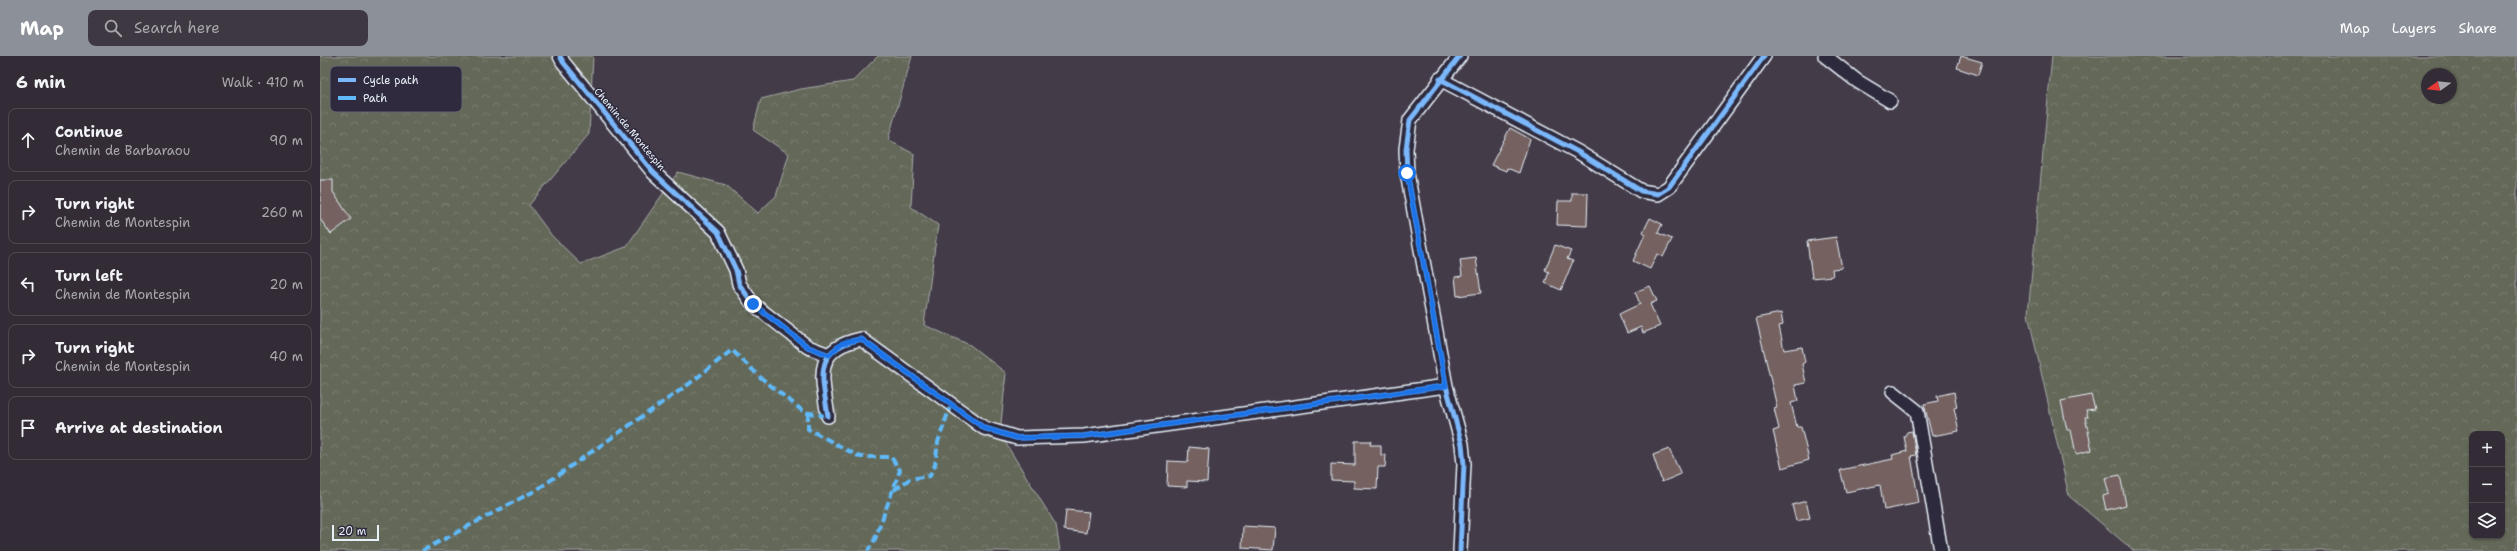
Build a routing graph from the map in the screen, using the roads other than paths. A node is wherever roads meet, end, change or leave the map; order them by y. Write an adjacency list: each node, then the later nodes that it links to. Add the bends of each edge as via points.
1 (560, 56): 7 (street, Chemin de Montespin, via 653,172 718,232 736,270 739,284 753,304 808,347)
2 (1460, 56): 5 (street)
3 (1764, 56): 5 (street, via 1669,187 1658,194 1640,191 1578,152)
4 (1825, 56): 6 (street, via 1857,81)
5 (1440, 79): 8 (street, via 1410,120 1406,149 1407,173)
6 (1890, 101)
7 (829, 355): 8 (street, via 842,343 861,339 984,428 1017,438 1084,436); 10 (street, via 821,371)
8 (1446, 386): 11 (street, via 1462,444 1464,464)
9 (1893, 392): 12 (street, via 1917,411)
10 (828, 416)
11 (1460, 551)
12 (1941, 551)

